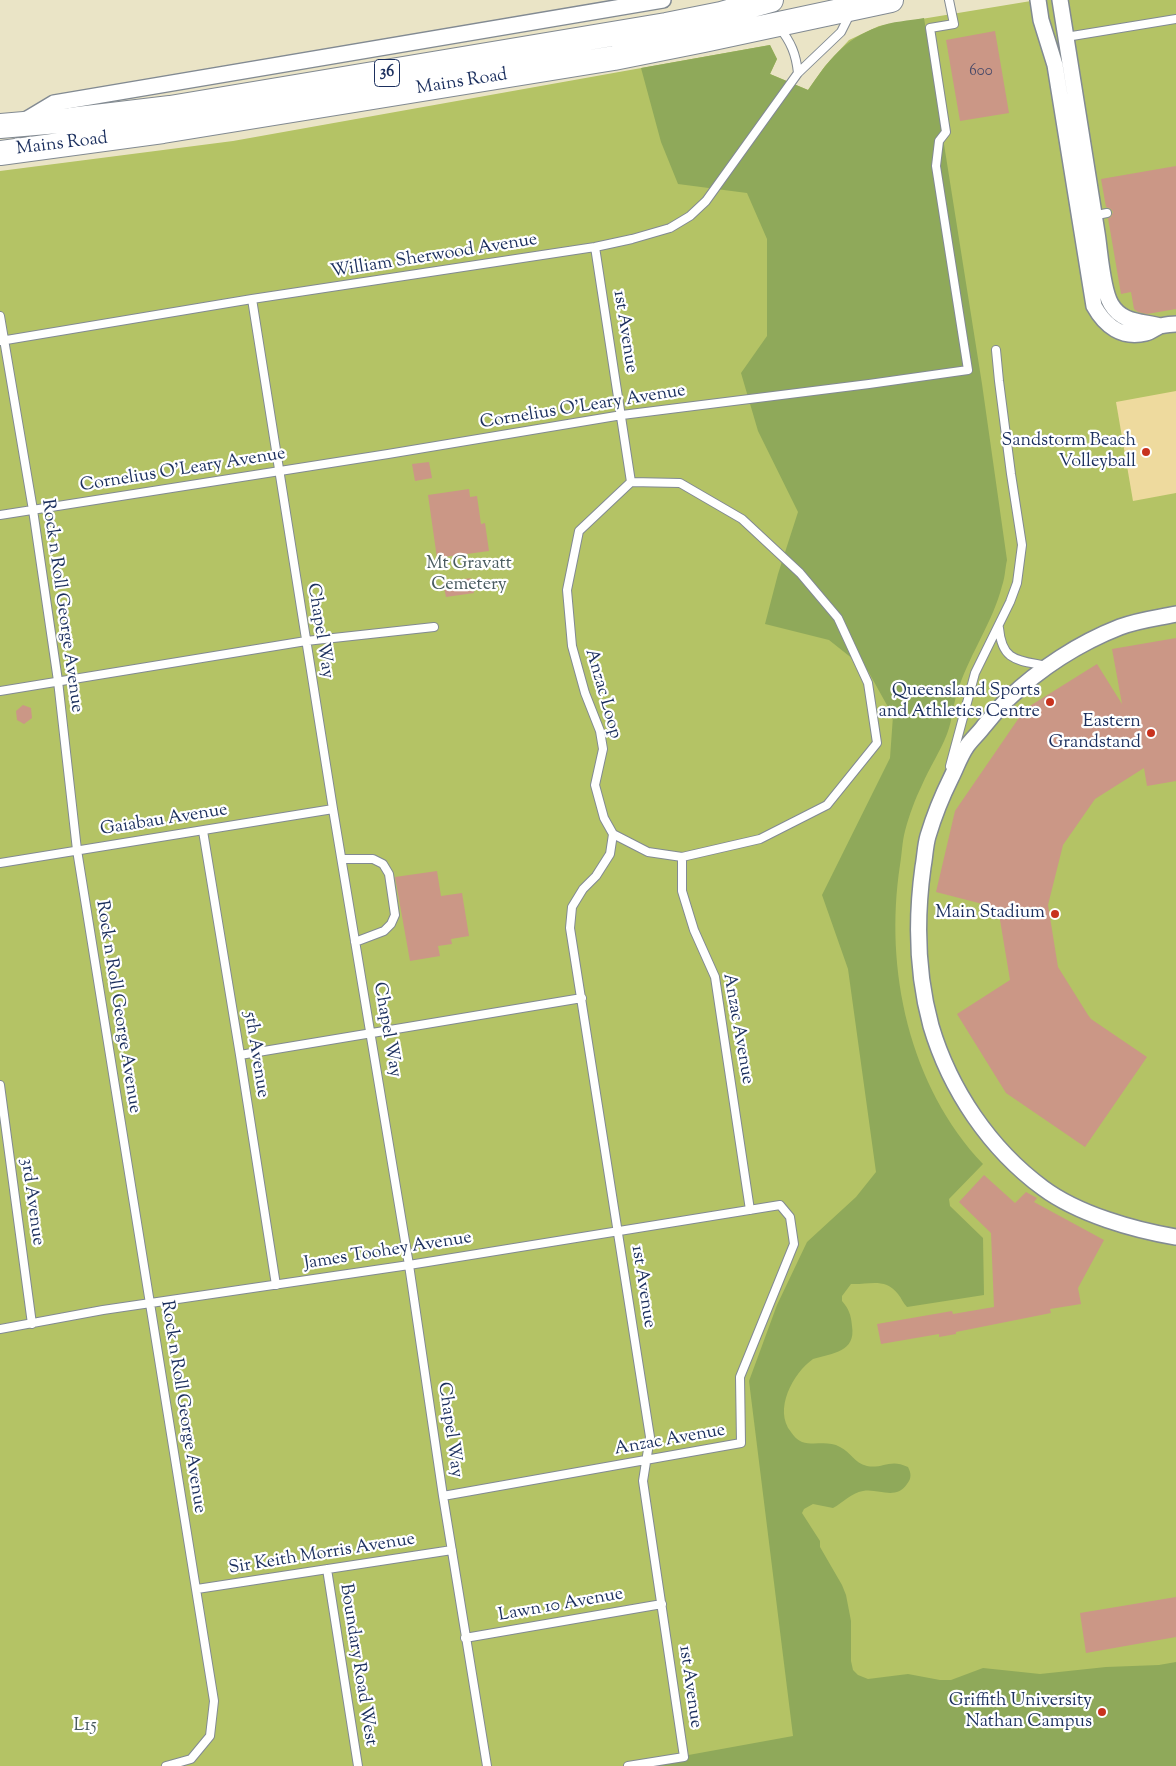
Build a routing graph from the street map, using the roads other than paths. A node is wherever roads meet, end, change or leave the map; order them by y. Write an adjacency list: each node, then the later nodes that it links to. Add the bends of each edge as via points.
1 (663, 0): 12 (street, Mains Road, via 54,103)
2 (771, 0): 12 (main road, Mains Road / 36, via 666,25 392,72 170,108)
3 (892, 0): 7 (main road, Mains Road / 36)
4 (950, 0): 21 (lane, Cornelius O'Leary Avenue, via 954,24 930,28 946,132 940,141 936,166 968,370)
5 (1038, 0): 14 (street)
6 (1060, 0): 10 (street)
7 (853, 7): 9 (main road, Mains Road / 36); 11 (lane, William Sherwood Avenue, via 842,32)
8 (1176, 19): 10 (lane)
9 (777, 24): 11 (lane, via 795,53); 13 (main road, Mains Road / 36, via 667,48 506,76 162,132)
10 (1066, 37): 14 (street)
11 (798, 73): 15 (lane, William Sherwood Avenue, via 706,202 690,216 670,228)
12 (9, 125)
13 (0, 153)
14 (1094, 215): 18 (street, via 1094,306 1100,318 1122,333 1135,335)
15 (595, 247): 16 (lane, William Sherwood Avenue); 21 (lane, 1st Avenue)
16 (252, 299): 19 (lane, William Sherwood Avenue); 22 (lane, Chapel Way)
17 (0, 316): 19 (lane, Rock n Roll George Avenue)
18 (1176, 324)
19 (2, 340): 24 (lane, Rock n Roll George Avenue)
20 (996, 350): 27 (lane, via 1022,546 1017,583)
21 (622, 415): 22 (lane, Cornelius O'Leary Avenue); 23 (lane, 1st Avenue)
22 (279, 471): 24 (lane, Cornelius O'Leary Avenue); 29 (lane, Chapel Way)
23 (632, 482): 36 (lane, Anzac Loop, via 579,531 567,590 572,646 603,749 595,785 604,818); 38 (lane, via 680,483 742,519 800,573 838,618 868,682 878,743 827,806 760,839)
24 (33, 510): 25 (lane, Cornelius O'Leary Avenue); 31 (lane, Rock n Roll George Avenue)
25 (0, 515)
26 (1176, 614): 30 (street, via 1121,627 1094,638)
27 (998, 626): 30 (lane, via 1007,654 1018,661); 33 (lane, via 975,673)
28 (434, 627): 29 (lane)
29 (306, 641): 31 (lane); 34 (lane, Chapel Way)
30 (1047, 666): 33 (street, via 1007,700 967,747)
31 (58, 681): 32 (lane); 37 (lane, Rock n Roll George Avenue)
32 (0, 691)
33 (943, 794): 49 (street, via 927,838 919,892 919,937 931,1025 944,1062 987,1135 1044,1189 1080,1209 1124,1225)
34 (333, 809): 35 (lane, Gaiabau Avenue); 39 (lane, Chapel Way)
35 (203, 831): 37 (lane, Gaiabau Avenue); 44 (lane, 5th Avenue)
36 (613, 834): 38 (lane, via 648,852); 42 (lane, 1st Avenue, via 610,854 572,907 570,928)
37 (77, 850): 40 (lane, Gaiabau Avenue); 52 (lane, Rock n Roll George Avenue)
38 (682, 857): 47 (lane, Anzac Avenue, via 682,891 694,930 715,977)
39 (342, 860): 41 (lane, Chapel Way); 41 (lane, via 373,859 383,864 389,874 395,915 391,924 384,931)
40 (0, 863)
41 (355, 942): 43 (lane, Chapel Way)
42 (582, 998): 43 (lane); 48 (lane, 1st Avenue)
43 (372, 1034): 44 (lane); 50 (lane, Chapel Way)
44 (240, 1055): 51 (lane, 5th Avenue)
45 (0, 1085): 53 (lane, 3rd Avenue)
46 (780, 1205): 47 (lane, James Toohey Avenue); 55 (lane, Anzac Avenue, via 790,1217 794,1244 740,1377 741,1443)
47 (750, 1210): 48 (lane, James Toohey Avenue)
48 (619, 1231): 50 (lane, James Toohey Avenue); 55 (lane, 1st Avenue, via 650,1437)
49 (1176, 1237)
50 (409, 1265): 51 (lane, James Toohey Avenue); 56 (lane, Chapel Way)
51 (276, 1285): 52 (lane, James Toohey Avenue)
52 (150, 1304): 53 (lane, James Toohey Avenue); 59 (lane, Rock n Roll George Avenue)
53 (32, 1324): 54 (lane, James Toohey Avenue)
54 (0, 1329)
55 (645, 1461): 56 (lane, Anzac Avenue); 60 (lane, 1st Avenue, via 643,1482)
56 (443, 1496): 57 (lane, Chapel Way)
57 (452, 1550): 58 (lane, Sir Keith Morris Avenue); 61 (lane, Chapel Way)
58 (327, 1569): 59 (lane, Sir Keith Morris Avenue); 63 (lane, Boundary Road West)
59 (197, 1589): 62 (lane, Rock n Roll George Avenue, via 214,1701 210,1736 191,1759)
60 (662, 1604): 61 (lane, Lawn 10 Avenue); 65 (lane, 1st Avenue, via 684,1758)
61 (465, 1638): 64 (lane, Chapel Way)
62 (166, 1766)
63 (358, 1766)
64 (487, 1766)
65 (628, 1766)

